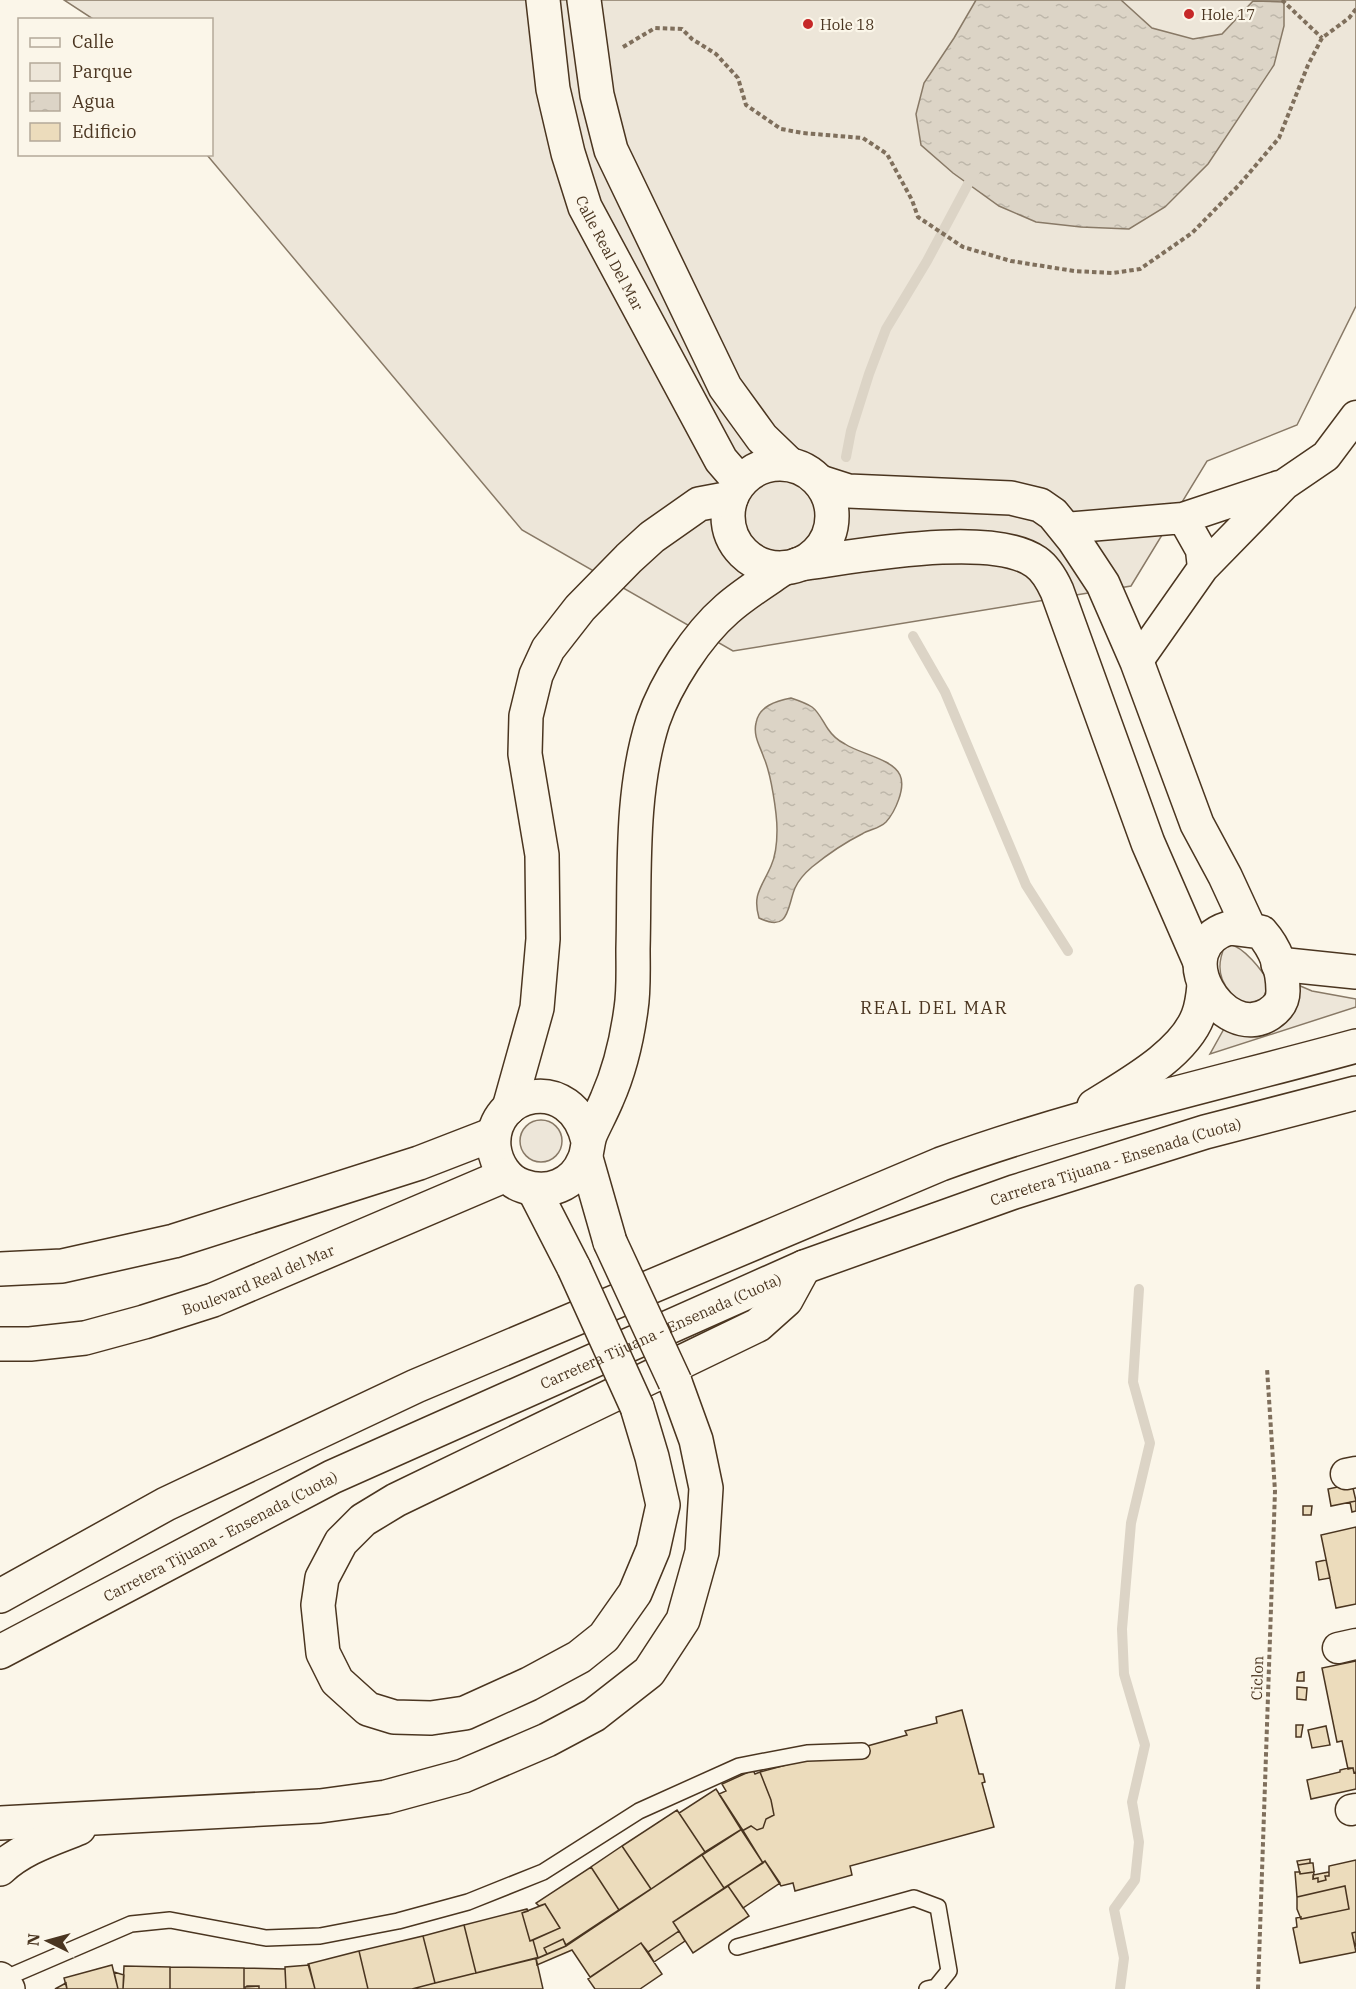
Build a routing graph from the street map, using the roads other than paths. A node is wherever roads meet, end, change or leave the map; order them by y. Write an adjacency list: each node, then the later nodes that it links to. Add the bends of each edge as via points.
1 (543, 0): 4 (main road, Calle Real Del Mar, via 554,89 568,153 585,207)
2 (585, 0): 3 (main road, via 597,95 611,150)
3 (660, 249): 4 (main road); 5 (main road)
4 (620, 271): 6 (main road, Calle Real Del Mar)
5 (706, 347): 6 (main road); 8 (main road, via 725,387 762,438)
6 (670, 366): 11 (main road, Calle Real Del Mar)
7 (1356, 416): 10 (street, via 1326,456)
8 (789, 464): 9 (main road, via 806,470); 11 (main road, via 771,464 754,470)
9 (820, 482): 13 (main road, via 848,491 1011,498 1040,505); 14 (main road, via 832,512 825,543 814,556)
10 (1285, 484): 12 (street); 15 (street)
11 (735, 490): 14 (main road, via 728,516 731,534 740,550 767,567); 23 (main road, via 699,504 629,558 580,608 548,649 536,675 526,716 525,754 542,855 543,939 537,1008)
12 (1183, 518): 13 (street); 15 (street, via 1201,550)
13 (1065, 528): 16 (main road, via 1103,584)
14 (792, 566): 19 (main road, via 903,549 990,546 1036,561 1058,591 1148,843); 25 (main road, via 726,609 674,676 654,720 642,762 636,830 631,1008 617,1072)
15 (1203, 568): 16 (street)
16 (1137, 662): 17 (main road, via 1197,824)
17 (1250, 930): 18 (main road, via 1261,932 1271,943); 19 (main road, via 1229,928 1214,934 1206,942)
18 (1278, 964): 19 (main road, via 1281,1002 1262,1018 1249,1020 1221,1008); 20 (main road)
19 (1202, 972): 24 (main road, via 1198,1019 1182,1041 1130,1083)
20 (1356, 972)
21 (1356, 1046): 24 (main road)
22 (1356, 1093): 27 (main road, Carretera Tijuana - Ensenada (Cuota), via 1183,1139 1014,1192)
23 (502, 1121): 25 (main road, via 522,1100 551,1097 577,1113 585,1126); 26 (main road, via 494,1148 498,1163); 28 (main road, via 419,1163 174,1241 62,1266)
24 (1066, 1123): 30 (main road, via 941,1164 416,1386 166,1504)
25 (587, 1149): 26 (main road, via 578,1172 566,1183 551,1189); 33 (main road, bridge, via 610,1242 675,1382 696,1440 706,1488 702,1552 683,1620 649,1672 594,1715 547,1740 463,1776 386,1797 320,1806)
26 (520, 1183): 27 (main road, bridge, via 574,1268 637,1407 663,1505 653,1550 634,1593 604,1637 569,1662 465,1713 394,1718 368,1709 351,1695 337,1681 323,1653 318,1605 322,1578 341,1542 363,1520 396,1500 758,1325 786,1300); 29 (main road, Boulevard Real del Mar, via 213,1300 144,1322 84,1338)
27 (804, 1267): 31 (main road, Carretera Tijuana - Ensenada (Cuota), via 332,1477)
28 (0, 1269)
29 (0, 1344)
30 (0, 1596)
31 (0, 1652)
32 (862, 1751): 37 (lane, via 807,1753 739,1766 639,1811 543,1872 468,1902 398,1921 320,1936 266,1938 170,1920 131,1924 51,1957)
33 (103, 1818): 34 (main road); 35 (main road, via 40,1843)
34 (0, 1823)
35 (0, 1869)
36 (737, 1947): 38 (lane, via 914,1898 938,1906 949,1971 936,1987)
37 (3, 1983)
38 (927, 1989)

